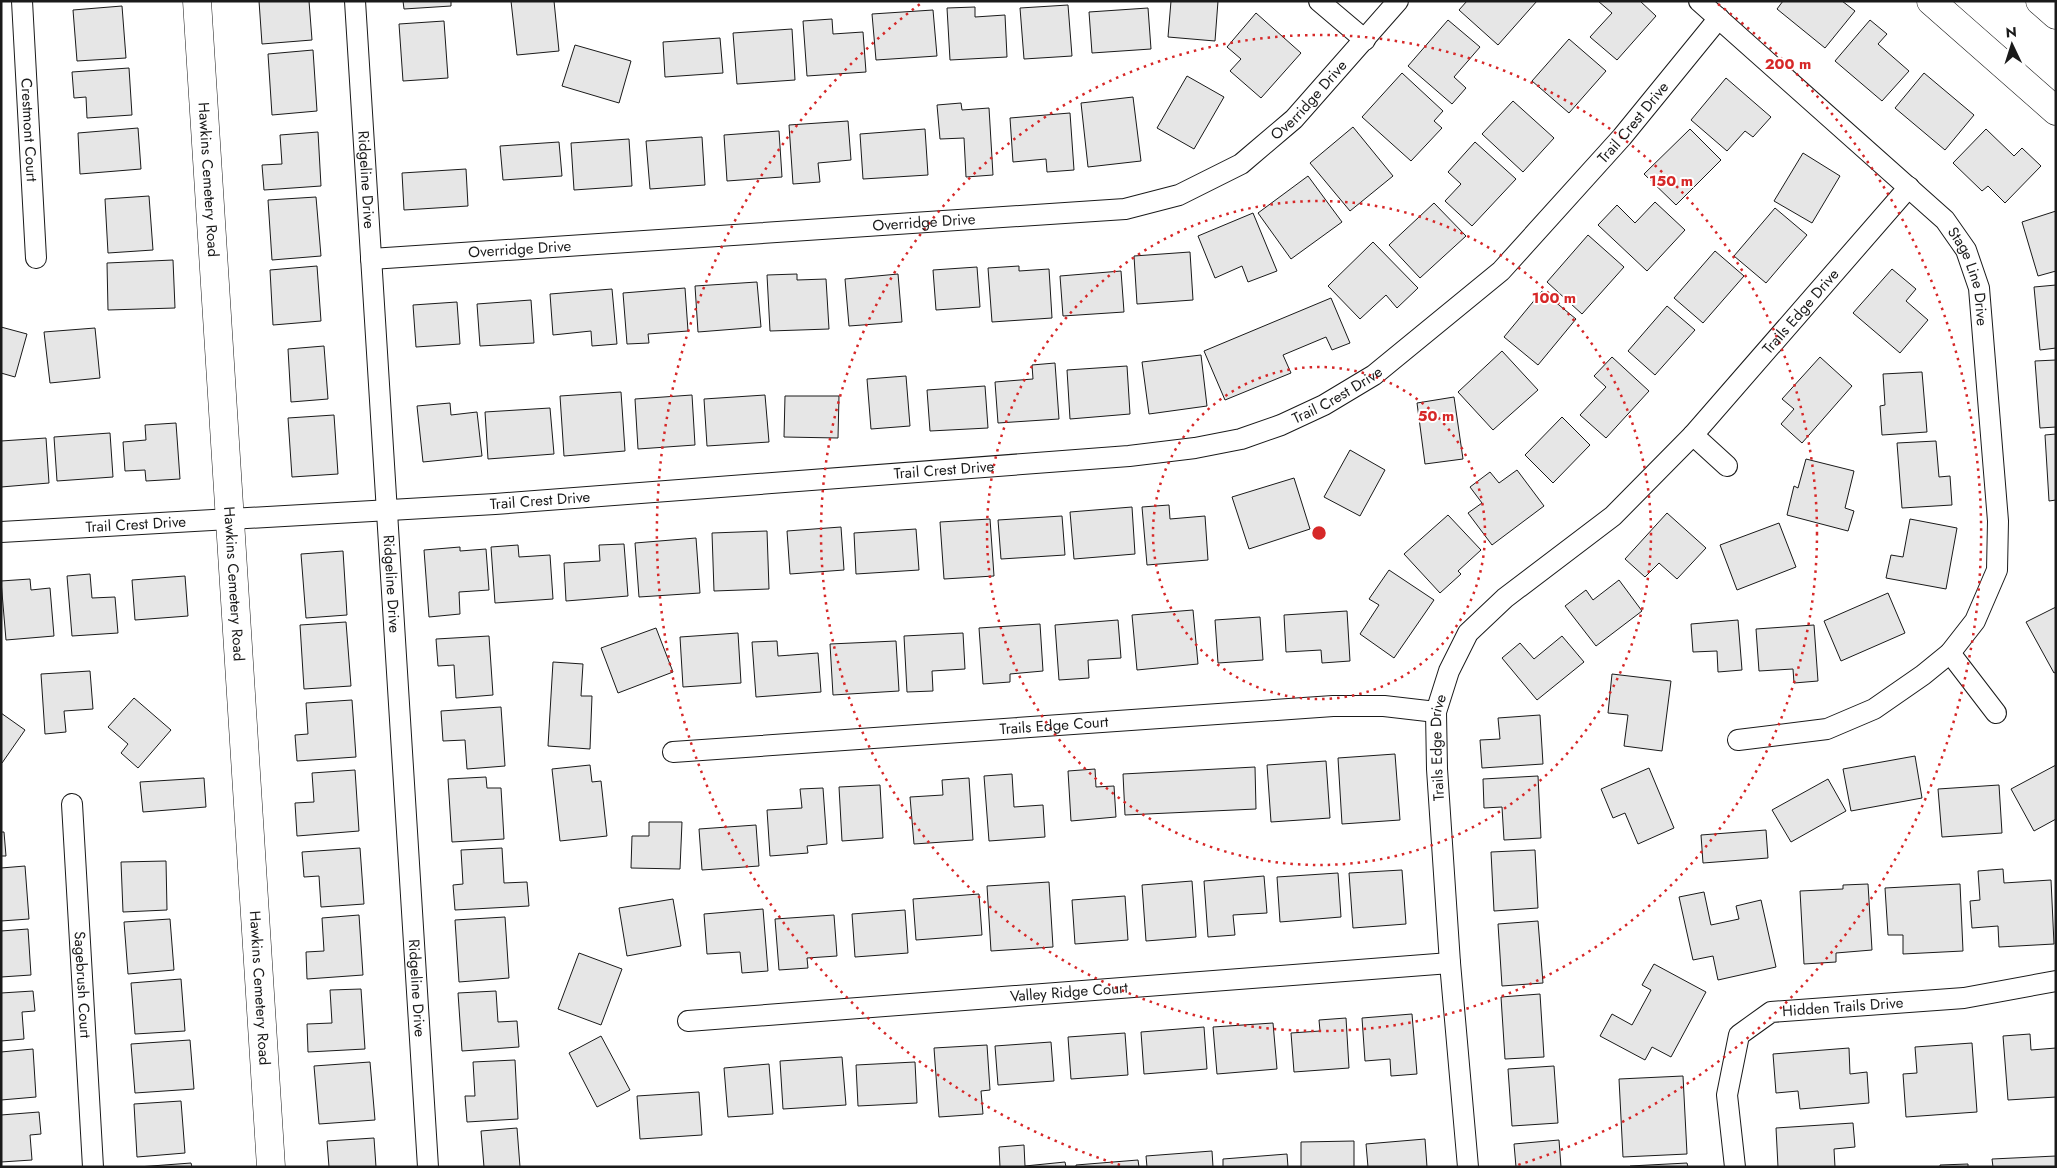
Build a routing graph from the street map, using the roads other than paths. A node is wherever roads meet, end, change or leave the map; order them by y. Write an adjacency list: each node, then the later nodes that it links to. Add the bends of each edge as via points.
1 (22, 1): 14 (street, Crestmont Court)
2 (198, 1): 19 (street, Hawkins Cemetery Road)
3 (355, 1): 15 (street, Ridgeline Drive)
4 (1319, 1): 11 (street)
5 (1398, 1): 11 (street, Overridge Drive)
6 (1699, 1): 10 (street, Stage Line Drive)
7 (1932, 1): 12 (street)
8 (2040, 1): 9 (street)
9 (2056, 15)
10 (1719, 18): 13 (street, Stage Line Drive); 18 (street, Trail Crest Drive, via 1622,137 1502,271 1374,375 1324,405 1241,439 1129,456 495,504)
11 (1365, 40): 15 (street, Overridge Drive, via 1294,119 1241,164 1179,195 1125,209)
12 (2056, 111)
13 (1909, 187): 16 (street, Trails Edge Drive); 21 (street, Stage Line Drive, via 1946,220 1966,250 1979,288 1998,521 1996,570 1975,621)
14 (36, 258)
15 (371, 259): 18 (street, Ridgeline Drive)
16 (1693, 435): 17 (street); 22 (street, Trails Edge Drive, via 1613,516 1505,598 1468,633 1449,671)
17 (1727, 466)
18 (386, 509): 19 (street, Trail Crest Drive); 32 (street, Ridgeline Drive)
19 (229, 519): 20 (street, Trail Crest Drive); 31 (street, Hawkins Cemetery Road)
20 (1, 532)
21 (1950, 652): 23 (street); 24 (street, Stage Line Drive, via 1874,709 1827,729)
22 (1436, 712): 25 (street, Trails Edge Court, via 1384,706 1333,706); 27 (street, Trails Edge Drive)
23 (1996, 713)
24 (1738, 740)
25 (673, 752)
26 (72, 804): 30 (street, Sagebrush Court)
27 (1450, 963): 29 (street, Valley Ridge Court); 33 (street, Trails Edge Drive)
28 (2056, 981): 34 (street, Hidden Trails Drive, via 1964,998 1771,1012 1739,1035 1727,1095)
29 (688, 1021)
30 (93, 1167)
31 (271, 1167)
32 (428, 1167)
33 (1468, 1167)
34 (1735, 1167)

